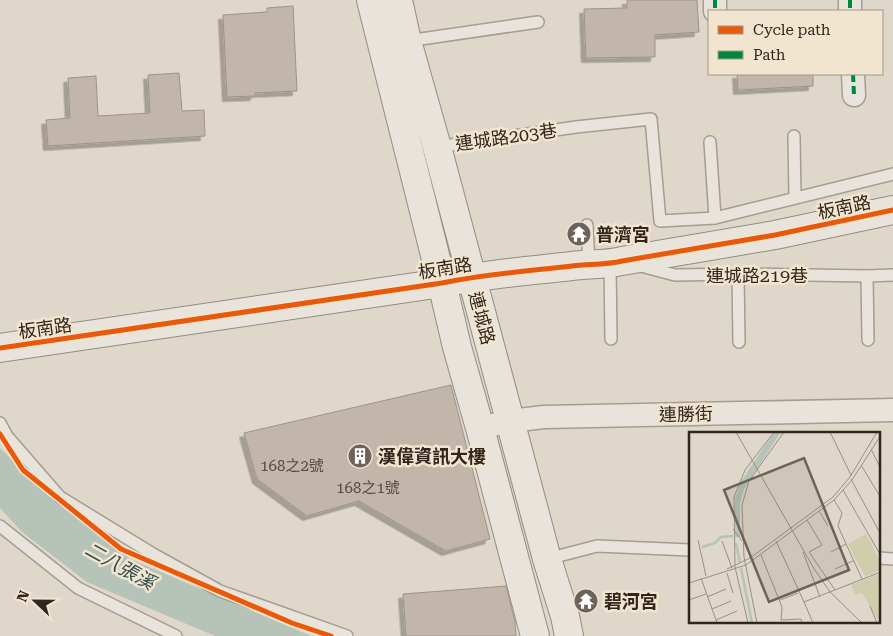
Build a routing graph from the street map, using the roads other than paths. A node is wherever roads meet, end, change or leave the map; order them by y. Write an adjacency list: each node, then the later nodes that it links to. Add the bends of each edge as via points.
1 (370, 0): 18 (main road, 連城路)
2 (398, 0): 4 (main road, 連城路)
3 (538, 22): 4 (lane)
4 (407, 41): 7 (main road, 連城路)
5 (794, 136): 9 (lane)
6 (710, 142): 11 (lane)
7 (437, 147): 11 (lane, 連城路203巷, via 651,119 660,221); 17 (main road, 連城路)
8 (893, 174): 9 (lane)
9 (795, 198): 11 (lane)
10 (893, 210): 13 (main road, 板南路, via 775,235)
11 (715, 218)
12 (587, 225): 13 (lane)
13 (607, 263): 14 (lane, 連城路219巷, via 675,275); 17 (main road, 板南路); 19 (lane)
14 (738, 274): 15 (lane, 連城路219巷); 21 (lane)
15 (868, 276): 16 (lane, 連城路219巷); 20 (lane)
16 (893, 276)
17 (472, 277): 18 (main road, 板南路); 24 (main road, 連城路)
18 (442, 283): 22 (main road, 板南路); 26 (main road, 連城路)
19 (610, 339)
20 (868, 340)
21 (739, 342)
22 (0, 348)
23 (893, 410): 24 (street, 連勝街)
24 (510, 421): 26 (street, 連勝街); 30 (main road, 連城路)
25 (0, 422): 33 (lane, via 7,436 60,497 144,549 220,591)
26 (480, 428): 34 (main road, 連城路)
27 (0, 526): 32 (lane, via 78,588)
28 (689, 550): 30 (lane, via 597,546)
29 (880, 558): 31 (lane)
30 (547, 559): 35 (main road, 連城路)
31 (893, 559)
32 (176, 636)
33 (347, 636)
34 (535, 636)
35 (569, 636)

